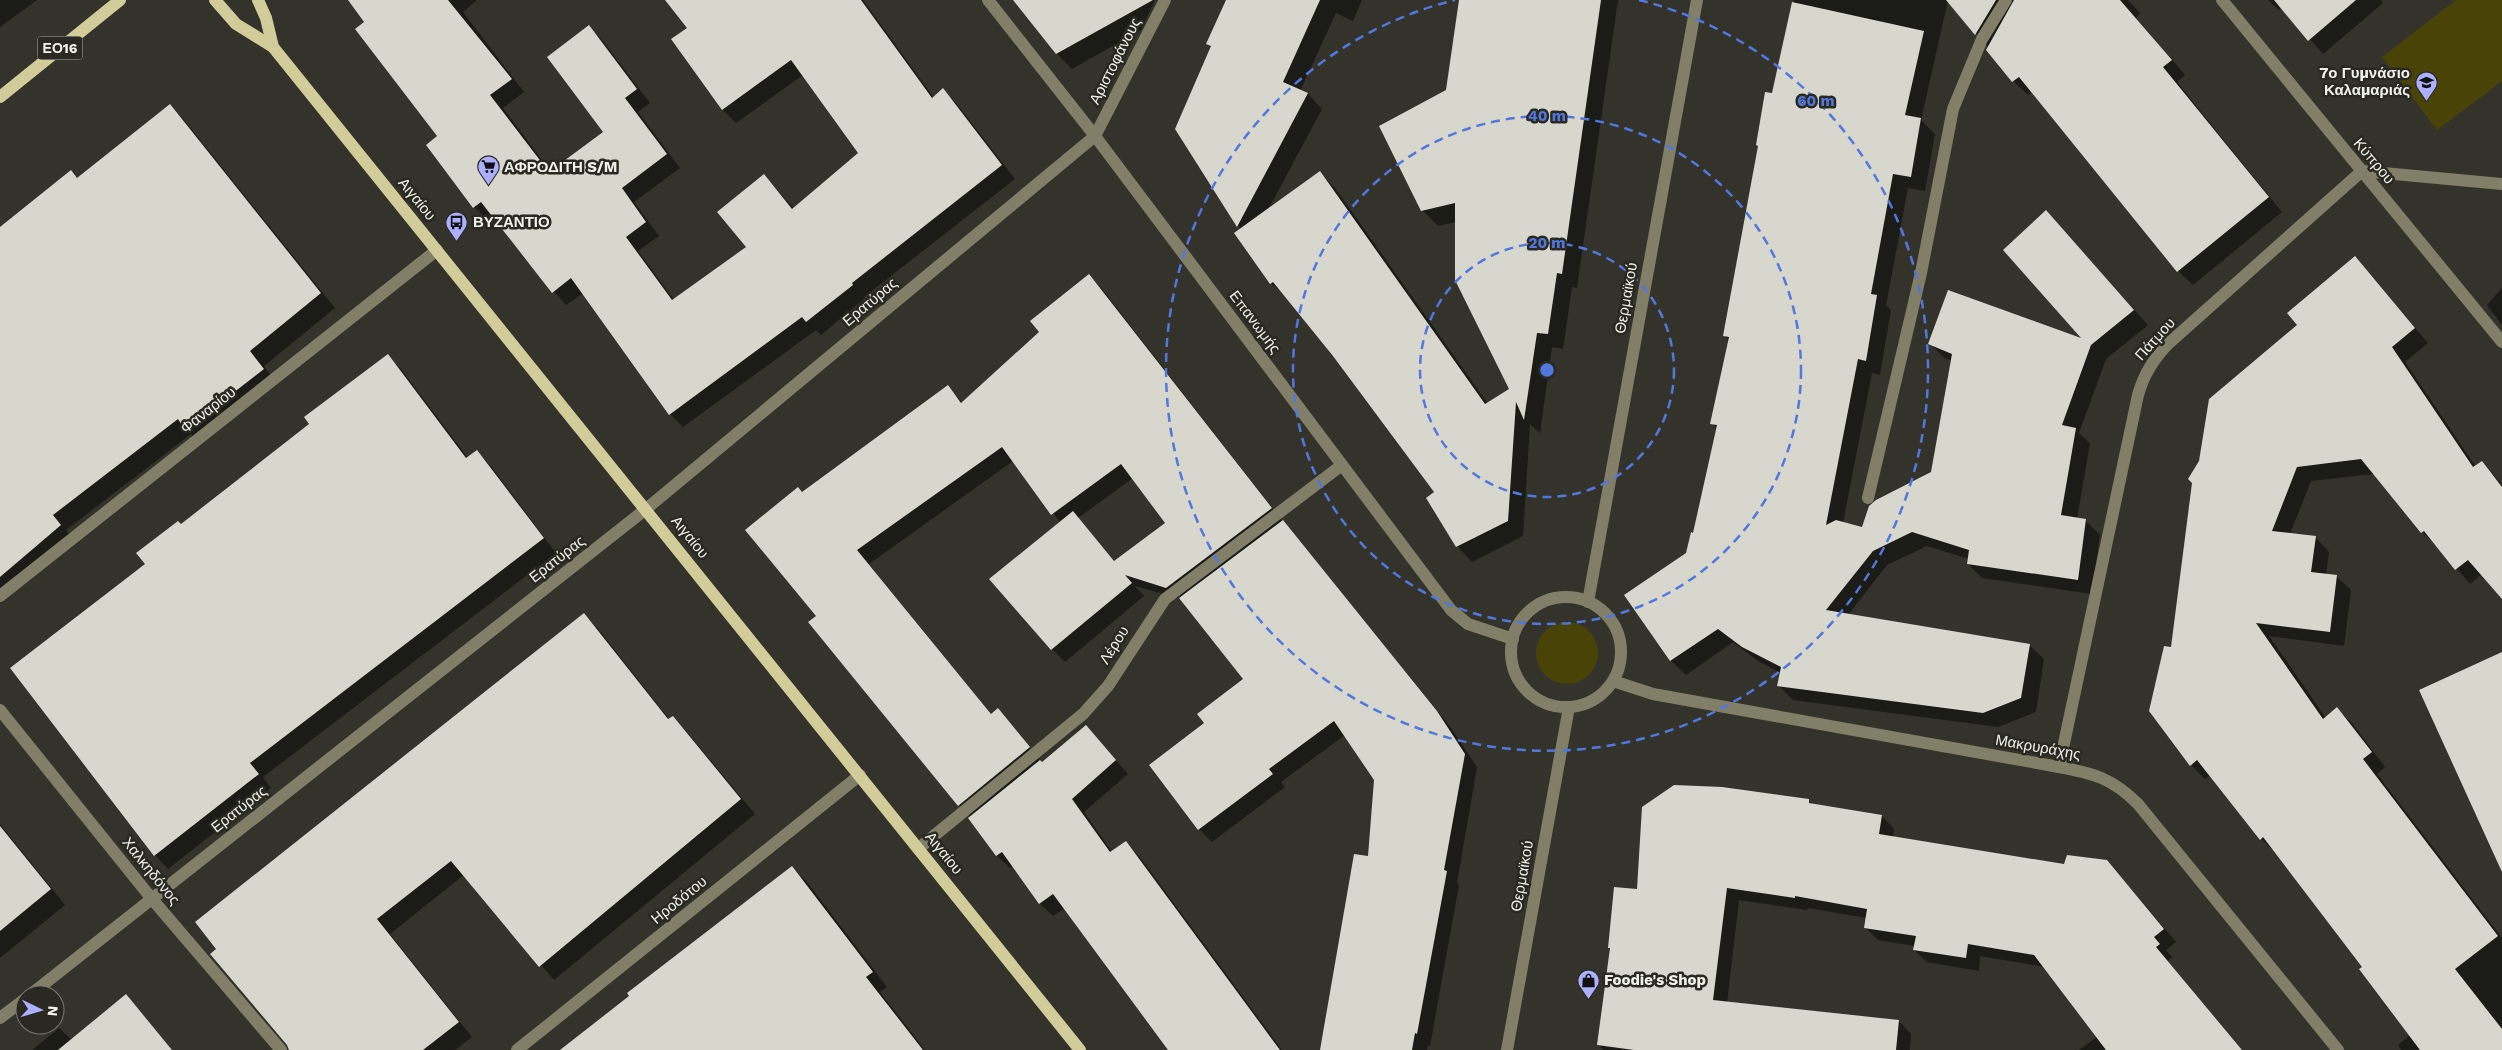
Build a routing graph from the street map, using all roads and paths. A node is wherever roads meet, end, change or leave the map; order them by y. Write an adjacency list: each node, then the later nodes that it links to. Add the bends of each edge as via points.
1 (120, 0): 10 (main road, ΕΟ16)
2 (215, 0): 9 (main road, Αιγαίου, via 236,24)
3 (258, 0): 9 (main road, Αιγαίου)
4 (988, 0): 11 (street, Επανωμής)
5 (1165, 0): 11 (street, Αριστοφάνους)
6 (1696, 0): 20 (street, Θερμαϊκού)
7 (2006, 0): 17 (street, via 1982,39 1952,109 1920,273)
8 (2222, 0): 12 (street, Κύπρου)
9 (273, 47): 14 (main road, Αιγαίου)
10 (0, 97)
11 (1095, 136): 16 (street, Επανωμής); 18 (street, Ερατύρας)
12 (2362, 171): 13 (street); 15 (street, Κύπρου); 25 (street, Πάτμου, via 2168,344 2144,376)
13 (2502, 184)
14 (437, 250): 18 (main road, Αιγαίου); 19 (street, Φαναρίου)
15 (2502, 342)
16 (1342, 465): 21 (street, Επανωμής, via 1457,617); 27 (street, Λέρου, via 1165,599 1100,697)
17 (1868, 498)
18 (646, 509): 26 (main road, Αιγαίου); 28 (street, Ερατύρας)
19 (0, 596)
20 (1588, 602): 21 (street, via 1562,597 1546,601 1531,610); 22 (street, via 1607,615 1616,628 1621,660)
21 (1513, 639): 23 (street, via 1512,658 1517,676 1527,692 1543,702)
22 (1613, 681): 23 (street, via 1594,700); 25 (street, Μακρυράχης, via 1653,694)
23 (1569, 707): 35 (street, Θερμαϊκού)
24 (0, 710): 28 (street, Χαλκηδόνος)
25 (2059, 767): 36 (street, Μακρυράχης, via 2103,777 2122,788 2138,804)
26 (860, 775): 27 (main road, Αιγαίου); 33 (street, Ηροδότου)
27 (919, 848): 34 (main road, Αιγαίου)
28 (152, 899): 29 (street, Ερατύρας); 32 (street, Χαλκηδόνος)
29 (43, 985)
30 (15, 1007): 31 (street)
31 (0, 1018)
32 (281, 1050)
33 (517, 1050)
34 (1080, 1050)
35 (1508, 1050)
36 (2338, 1050)

